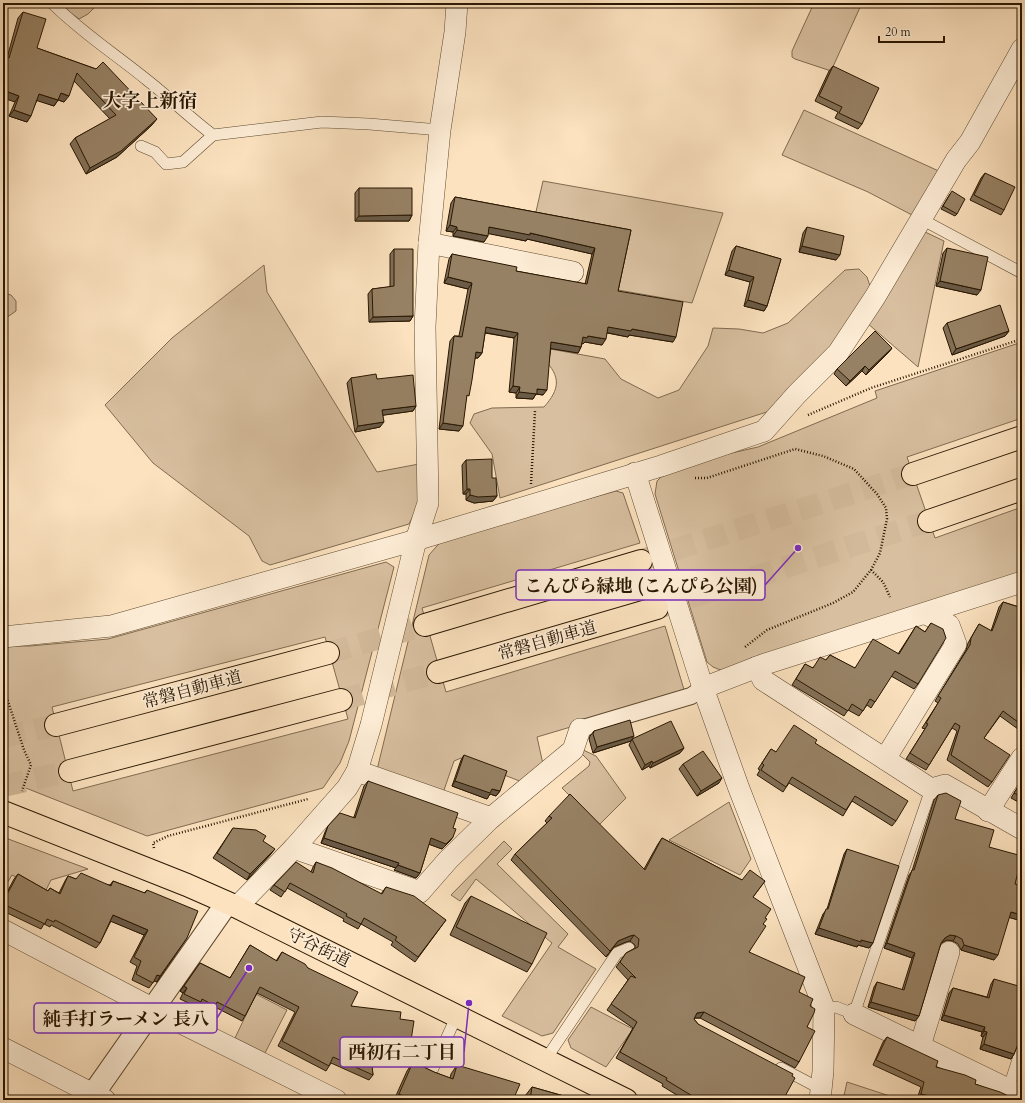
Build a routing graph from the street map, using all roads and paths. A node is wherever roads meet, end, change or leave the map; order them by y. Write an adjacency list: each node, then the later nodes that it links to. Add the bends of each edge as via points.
1 (52, 3): 5 (lane, via 74,25 141,75)
2 (457, 3): 4 (street)
3 (1022, 49): 7 (street, via 970,142 956,160)
4 (440, 130): 5 (lane, via 322,122); 8 (street)
5 (213, 135): 6 (lane, via 183,162 166,164 155,152)
6 (141, 146)
7 (921, 219): 10 (lane); 15 (street, via 838,353 764,431)
8 (429, 243): 9 (street); 21 (street, via 425,327 428,503)
9 (573, 272)
10 (1022, 273)
11 (1022, 338): 13 (path, via 871,388)
12 (535, 411): 18 (path)
13 (805, 416)
14 (1022, 437): 16 (main road)
15 (636, 473): 21 (street); 35 (street)
16 (913, 474)
17 (692, 479): 23 (path, via 707,478 796,449 823,456 854,469 886,508 887,519 880,553)
18 (531, 485)
19 (1022, 489): 20 (main road)
20 (930, 521)
21 (416, 540): 29 (street, via 111,626); 42 (street)
22 (641, 560): 28 (main road)
23 (871, 570): 25 (path, via 883,582); 30 (path, via 853,592 767,630)
24 (1022, 582): 27 (street)
25 (890, 597)
26 (657, 608): 33 (main road, 常磐自動車道)
27 (926, 614): 32 (street); 40 (street, via 949,625 956,644)
28 (425, 625)
29 (3, 637)
30 (743, 649)
31 (328, 653): 37 (main road, 常磐自動車道)
32 (757, 667): 35 (street); 40 (street, via 763,680)
33 (438, 672)
34 (3, 686): 44 (path, via 31,765)
35 (703, 688): 38 (street, via 691,696); 56 (street)
36 (341, 700): 41 (main road)
37 (56, 725)
38 (580, 729): 48 (street, via 573,750)
39 (1022, 758): 46 (street)
40 (885, 759): 43 (street)
41 (70, 771)
42 (357, 772): 48 (street); 50 (street, via 347,788)
43 (931, 789): 46 (street, via 945,785); 58 (lane)
44 (22, 791)
45 (313, 798): 51 (path, via 168,836 153,843)
46 (988, 811): 49 (street)
47 (3, 812): 51 (main road, 守谷街道)
48 (491, 818): 50 (street, via 420,892)
49 (1022, 829)
50 (294, 848): 52 (street)
51 (162, 875): 52 (main road, 守谷街道)
52 (232, 905): 57 (street); 59 (main road, 守谷街道)
53 (3, 930): 57 (street)
54 (629, 948): 63 (lane, via 617,953)
55 (949, 952): 60 (street)
56 (824, 1008): 58 (lane, via 836,1007); 67 (street, via 826,1025)
57 (153, 1009): 68 (street); 69 (street)
58 (854, 1014): 60 (street)
59 (457, 1015): 63 (main road, 守谷街道); 65 (lane)
60 (920, 1046): 66 (street)
61 (1022, 1047): 66 (lane)
62 (3, 1048): 68 (street)
63 (546, 1059): 70 (main road, 守谷街道)
64 (773, 1064): 67 (lane)
65 (430, 1075)
66 (1015, 1093)
67 (820, 1094)
68 (96, 1098)
69 (336, 1100)
70 (626, 1100)

